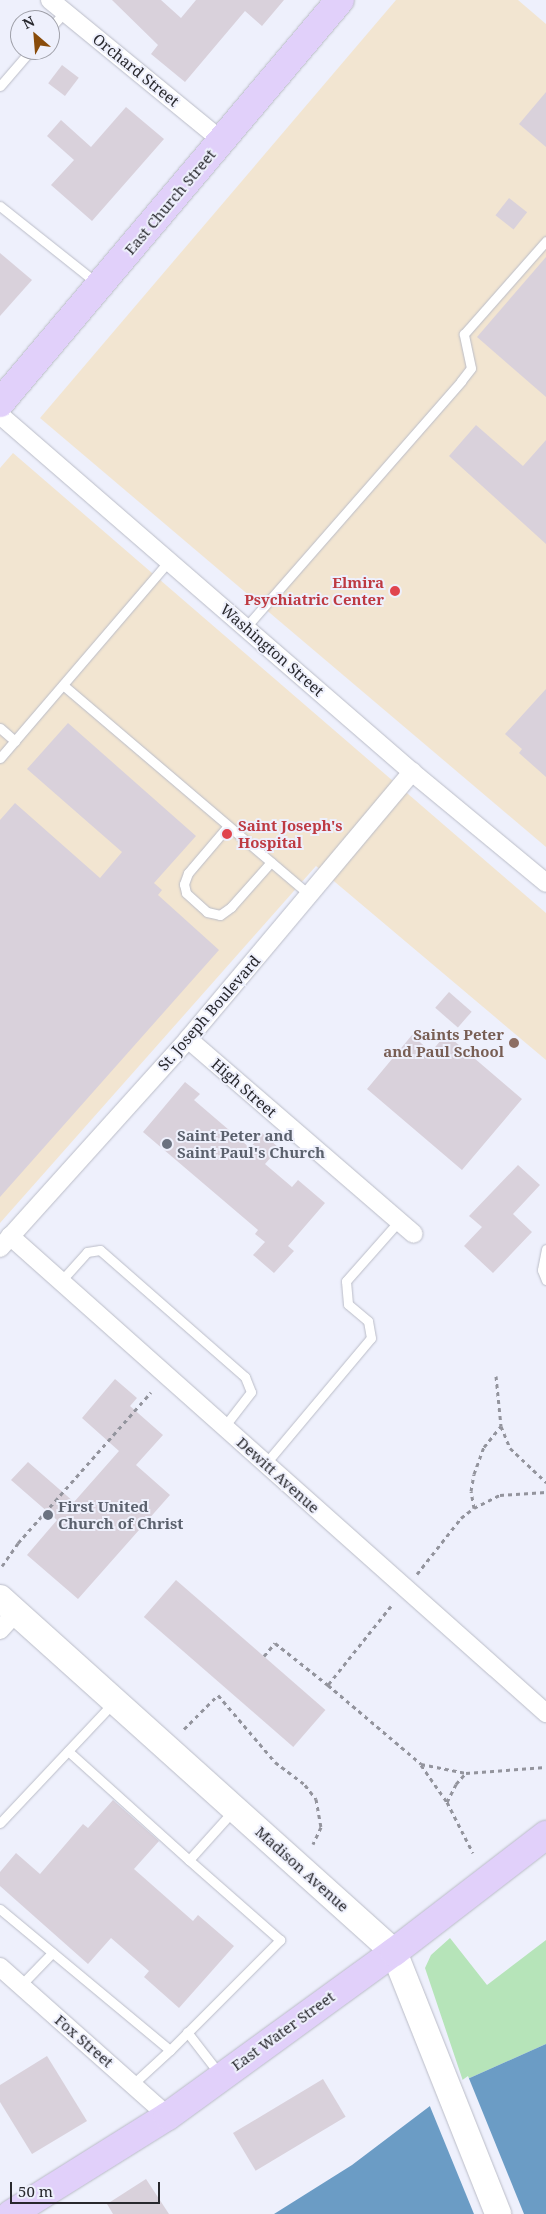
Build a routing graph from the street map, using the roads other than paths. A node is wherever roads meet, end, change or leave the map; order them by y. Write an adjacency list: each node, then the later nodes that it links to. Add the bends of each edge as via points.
1 (50, 0): 3 (street, Orchard Street)
2 (340, 0): 7 (main road, East Church Street)
3 (65, 12): 4 (lane); 7 (street, Orchard Street)
4 (60, 17)
5 (22, 60): 6 (lane)
6 (0, 86)
7 (222, 141): 10 (main road, East Church Street)
8 (0, 206): 10 (lane)
9 (546, 241): 14 (lane, via 464,334 471,368)
10 (99, 285): 11 (main road, East Church Street)
11 (0, 403)
12 (0, 415): 13 (street, Washington Street)
13 (168, 561): 14 (street, Washington Street); 15 (lane)
14 (246, 627): 19 (street, Washington Street)
15 (63, 685): 17 (lane); 20 (lane)
16 (0, 728): 17 (lane)
17 (15, 741): 18 (lane)
18 (0, 758)
19 (412, 772): 22 (street, Washington Street); 23 (street, St. Joseph Boulevard)
20 (228, 826): 21 (lane); 21 (lane, via 188,873 184,884 186,893 207,912 220,915 231,907)
21 (271, 862): 23 (lane)
22 (546, 883)
23 (309, 894): 24 (street, St. Joseph Boulevard)
24 (188, 1039): 25 (street, High Street); 27 (street, St. Joseph Boulevard)
25 (399, 1221): 26 (street, High Street); 32 (lane, via 346,1281 348,1304 368,1321 371,1338)
26 (414, 1234)
27 (5, 1242): 30 (street, Dewitt Avenue)
28 (546, 1249): 29 (lane, via 542,1270)
29 (546, 1280)
30 (61, 1281): 31 (street, Dewitt Avenue); 31 (lane, via 87,1252 100,1250 245,1377 251,1392)
31 (224, 1427): 32 (street, Dewitt Avenue)
32 (266, 1463): 35 (street, Dewitt Avenue)
33 (5, 1613): 34 (main road, Madison Avenue)
34 (115, 1701): 36 (lane); 37 (main road, Madison Avenue)
35 (546, 1713)
36 (68, 1751): 38 (lane); 40 (lane)
37 (235, 1810): 40 (lane); 42 (main road, Madison Avenue)
38 (0, 1822)
39 (546, 1835): 42 (main road, East Water Street)
40 (189, 1860): 46 (lane, via 280,1940)
41 (0, 1909): 43 (lane)
42 (394, 1952): 48 (main road, East Water Street); 52 (main road, Madison Avenue)
43 (52, 1953): 45 (lane); 47 (lane)
44 (0, 1967): 45 (street, Fox Street)
45 (21, 1985): 49 (street, Fox Street)
46 (187, 2032): 47 (lane); 48 (lane)
47 (170, 2050): 49 (lane)
48 (222, 2076): 50 (main road, East Water Street)
49 (133, 2084): 50 (street, Fox Street)
50 (168, 2116): 51 (main road, East Water Street)
51 (11, 2214)
52 (498, 2214)

